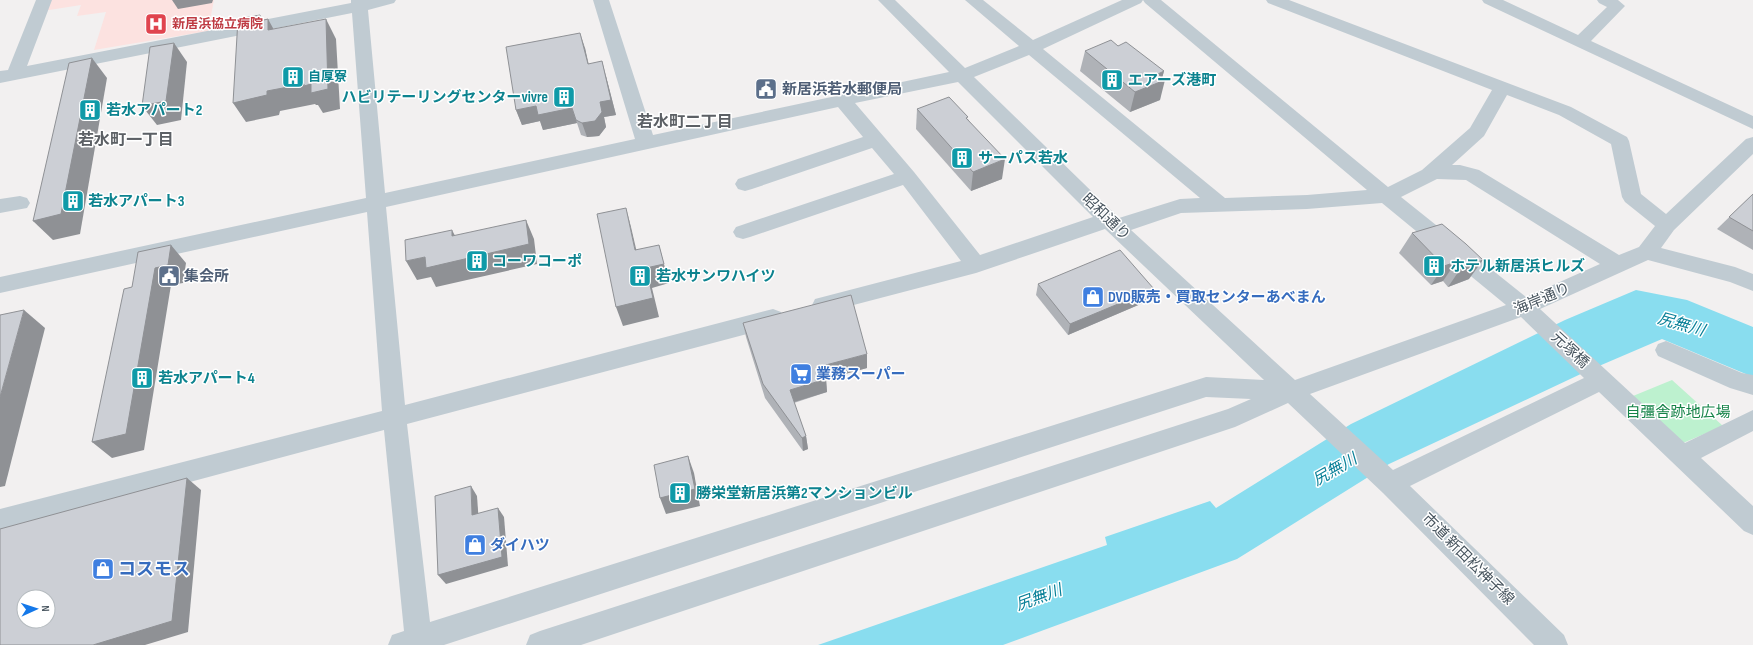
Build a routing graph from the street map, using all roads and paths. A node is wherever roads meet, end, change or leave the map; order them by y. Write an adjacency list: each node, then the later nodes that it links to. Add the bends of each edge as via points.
1 (44, 0): 14 (street)
2 (388, 0): 11 (street)
3 (601, 0): 21 (street)
4 (886, 0): 15 (street, 昭和通り)
5 (973, 0): 13 (street)
6 (1135, 0): 13 (street)
7 (1152, 0): 25 (street, 元塚橋)
8 (1274, 0): 16 (street)
9 (1490, 0): 12 (street)
10 (1609, 1): 12 (street, via 1617,6)
11 (359, 4): 14 (street); 26 (street)
12 (1580, 42): 18 (street)
13 (1030, 48): 15 (street); 28 (street)
14 (8, 75)
15 (963, 75): 17 (street); 30 (street, 昭和通り)
16 (1503, 87): 22 (street, via 1477,132); 31 (street, via 1566,111 1620,141 1632,197)
17 (842, 100): 19 (street); 21 (street)
18 (1753, 123)
19 (875, 140): 23 (street); 24 (street)
20 (1753, 143): 31 (street, 海岸通り)
21 (646, 144): 26 (street)
22 (1432, 172): 25 (street); 35 (street, via 1460,172 1472,175)
23 (907, 177): 32 (street); 34 (street)
24 (745, 184)
25 (1386, 196): 28 (street); 38 (street, 元塚橋)
26 (376, 202): 37 (street); 43 (street)
27 (20, 203): 29 (street)
28 (1221, 205): 30 (street, via 1180,206)
29 (0, 206)
30 (1112, 224): 34 (street); 42 (street, 昭和通り)
31 (1667, 225): 33 (street, 海岸通り)
32 (743, 232)
33 (1646, 252): 35 (street, 海岸通り); 36 (street, via 1735,275)
34 (976, 265): 43 (street)
35 (1618, 265): 38 (street, 海岸通り)
36 (1753, 283)
37 (0, 286)
38 (1524, 308): 40 (street, 元塚橋); 42 (street, 海岸通り)
39 (1666, 350): 41 (street, via 1738,382)
40 (1597, 376): 46 (street, 元塚橋); 47 (street, via 1404,476)
41 (1753, 385)
42 (1291, 391): 44 (street, 昭和通り); 50 (street, via 1206,387); 51 (street, 海岸通り, via 1235,417)
43 (394, 417): 48 (street); 50 (street)
44 (1331, 428): 47 (street, 市道 新田松神子線)
45 (1748, 429): 46 (street)
46 (1682, 456): 49 (street, 元塚橋)
47 (1387, 480): 52 (street, 市道 新田松神子線)
48 (0, 521)
49 (1753, 523)
50 (413, 643)
51 (540, 645)
52 (1554, 645)

